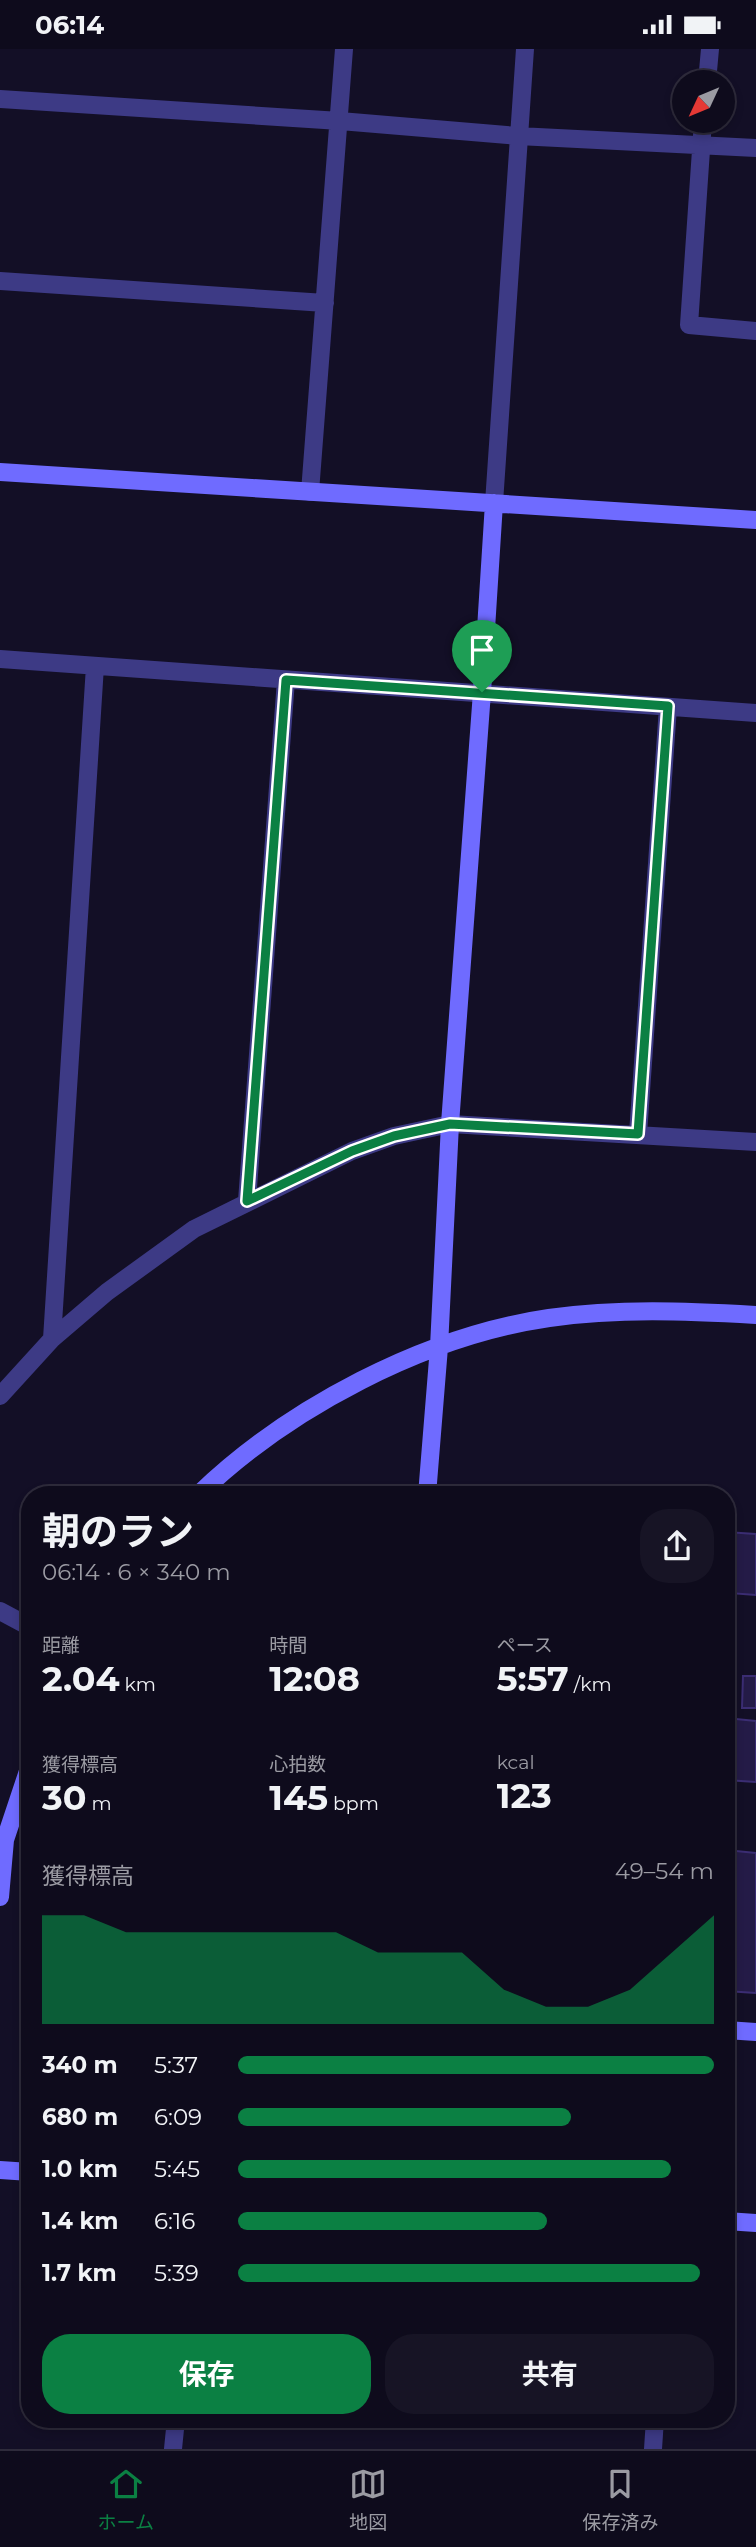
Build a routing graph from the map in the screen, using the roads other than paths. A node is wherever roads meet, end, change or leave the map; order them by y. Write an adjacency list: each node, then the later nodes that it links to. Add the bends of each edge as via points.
1 (344, 49): 6 (street)
2 (525, 49): 8 (street)
3 (710, 49): 4 (street)
4 (708, 70)
5 (0, 99): 6 (street)
6 (340, 121): 8 (street); 12 (street)
7 (702, 133): 9 (street)
8 (518, 136): 9 (street); 16 (street)
9 (701, 144): 10 (street); 13 (street, via 689,325)
10 (756, 148)
11 (0, 281): 12 (street)
12 (326, 303): 15 (street)
13 (756, 331)
14 (0, 472): 15 (street)
15 (310, 492): 16 (street)
16 (494, 503): 17 (street); 21 (street)
17 (756, 520)
18 (0, 659): 19 (street)
19 (95, 666): 20 (street); 29 (street)
20 (286, 680): 21 (street); 27 (street)
21 (482, 692): 22 (street); 24 (street)
22 (668, 706): 23 (street); 25 (street)
23 (756, 713)
24 (450, 1124): 25 (street); 27 (street, via 352,1151); 30 (street)
25 (638, 1134): 26 (street)
26 (756, 1142)
27 (247, 1201): 29 (street, via 194,1229 150,1260)
28 (756, 1315): 30 (street, via 660,1310 548,1318)
29 (52, 1339): 31 (street)
30 (439, 1347): 32 (street, via 334,1395 226,1467); 33 (street)
31 (0, 1396)
32 (207, 1486)
33 (428, 1486)
34 (0, 1611): 35 (street)
35 (21, 1622)
36 (21, 1792): 37 (street, via 5,1840)
37 (0, 1897)
38 (735, 2031): 39 (street)
39 (756, 2032)
40 (0, 2170): 41 (street)
41 (21, 2171)
42 (735, 2222): 43 (street)
43 (756, 2223)
44 (175, 2428): 46 (street)
45 (654, 2428): 47 (street)
46 (173, 2449)
47 (653, 2449)

